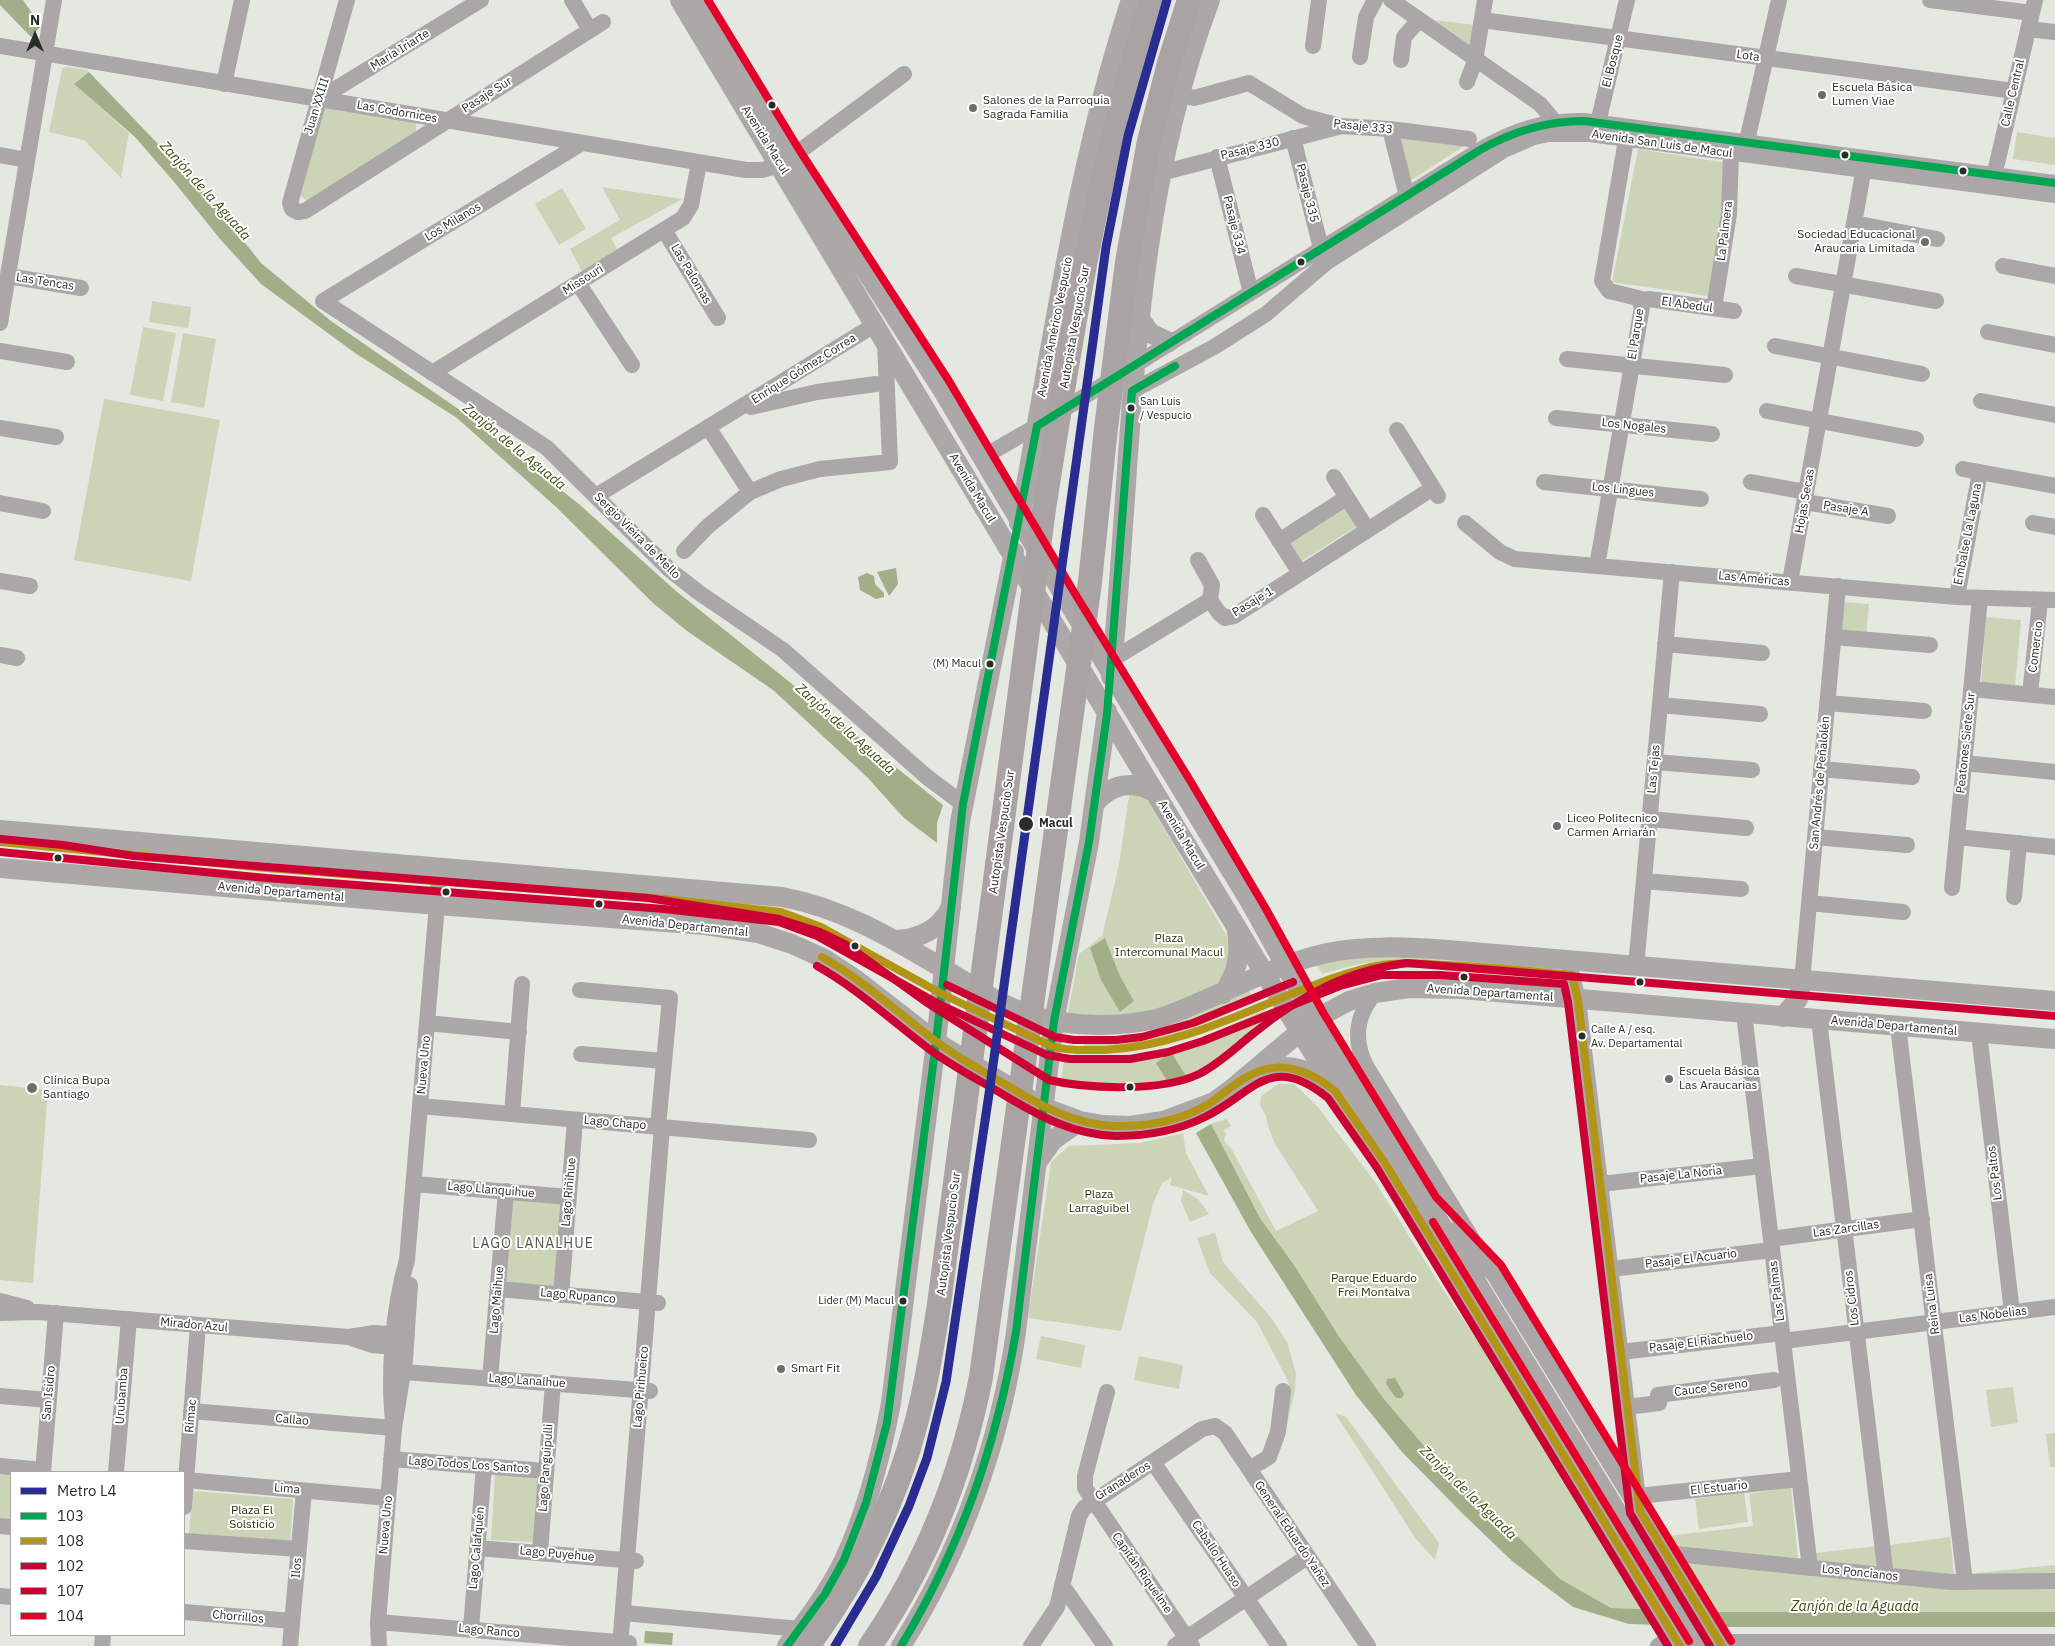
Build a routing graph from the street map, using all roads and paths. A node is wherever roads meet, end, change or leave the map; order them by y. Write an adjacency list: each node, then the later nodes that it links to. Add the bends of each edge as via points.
1 (54, 0): 26 (street)
2 (242, 0): 33 (street)
3 (347, 0): 36 (street, Juan XXIII)
4 (481, 0): 36 (street, María Iriarte)
5 (572, 0): 37 (street, Pasaje Sur, via 597,26)
6 (680, 0): 50 (main road, Avenida Macul)
7 (696, 0): 50 (main road, Avenida Macul)
8 (1131, 0): 108 (main road, Avenida Américo Vespucio, via 1086,162)
9 (1152, 0): 108 (highway, Autopista Vespucio Sur, via 1108,158 1067,371)
10 (1189, 0): 291 (highway, via 1158,102 1140,181 1115,351 1090,582 982,1377 971,1424)
11 (1210, 0): 35 (main road)
12 (1319, 0): 25 (street)
13 (1375, 0): 27 (street, via 1366,17)
14 (1391, 0): 20 (street)
15 (1484, 0): 21 (street)
16 (1627, 0): 23 (street, El Bosque)
17 (1779, 0): 28 (street, La Palmera)
18 (1930, 0): 19 (street)
19 (2032, 14): 22 (street); 34 (street, Calle Central)
20 (1419, 20): 29 (street, via 1404,37); 30 (street)
21 (1482, 20): 23 (street, Lota); 30 (street)
22 (2055, 32)
23 (1618, 38): 28 (street, Lota); 39 (street, El Bosque)
24 (0, 46): 26 (street, Las Codornices)
25 (1313, 46)
26 (45, 54): 33 (street, Las Codornices); 49 (street)
27 (1360, 57)
28 (1766, 58): 34 (street, Lota); 46 (street, La Palmera)
29 (1401, 60)
30 (1476, 61): 32 (street); 38 (street, via 1540,104)
31 (904, 74): 50 (street)
32 (1467, 82)
33 (224, 84): 36 (street, Las Codornices)
34 (2014, 90): 54 (street, Calle Central)
35 (1180, 95): 40 (street, Pasaje 333, via 1194,98 1249,83 1303,116); 53 (main road)
36 (320, 99): 37 (street, Las Codornices); 58 (street, Juan XXIII, via 290,199 290,206)
37 (446, 120): 45 (street, Las Codornices); 58 (street, Pasaje Sur, via 305,211)
38 (1555, 122): 39 (street, Avenida San Luis de Macul); 57 (street, Avenida San Luis de Macul, via 1531,126 1506,136)
39 (1598, 123): 42 (street, Avenida San Luis de Macul)
40 (1340, 126): 41 (street, Pasaje 333); 43 (street, Pasaje 330)
41 (1390, 130): 44 (street, Pasaje 333); 57 (street)
42 (1627, 133): 46 (street, Avenida San Luis de Macul); 72 (street, El Parque, via 1602,281 1609,291 1636,296); 87 (street, Avenida San Luis de Macul, via 1566,132 1534,137 1512,146 1327,262 1271,310)
43 (1293, 138): 48 (street, Pasaje 330); 62 (street, Pasaje 335)
44 (1469, 139)
45 (582, 143): 51 (street, Las Codornices); 73 (street, Los Milanos)
46 (1741, 150): 52 (street, Avenida San Luis de Macul); 75 (street, La Palmera)
47 (0, 155): 49 (street)
48 (1217, 158): 53 (street, Pasaje 330); 71 (street, Pasaje 334)
49 (27, 160): 63 (street)
50 (786, 160): 51 (street, Las Codornices, via 754,170); 81 (main road, Avenida Macul); 113 (main road, Avenida Macul, via 886,300)
51 (699, 163): 60 (street, Missouri, via 690,210 684,218)
52 (1865, 164): 54 (street, Avenida San Luis de Macul); 59 (street, Hojas Secas)
53 (1161, 173): 77 (main road)
54 (1993, 181): 55 (street, Avenida San Luis de Macul); 56 (street, Avenida San Luis de Macul)
55 (2055, 183)
56 (2055, 195)
57 (1408, 196): 62 (street, Avenida San Luis de Macul)
58 (295, 211)
59 (1854, 224): 61 (street); 69 (street, Hojas Secas)
60 (664, 230): 68 (street, Missouri); 78 (street, Las Palomas)
61 (1937, 239)
62 (1321, 248): 71 (street, Avenida San Luis de Macul)
63 (6, 254): 65 (street)
64 (2003, 266): 67 (street)
65 (8, 276): 70 (street, Las Tencas); 79 (street)
66 (1796, 276): 69 (street)
67 (2055, 276)
68 (578, 283): 91 (street); 94 (street, Missouri)
69 (1843, 285): 74 (street); 88 (street, Hojas Secas)
70 (81, 288)
71 (1251, 292): 80 (street, Avenida San Luis de Macul)
72 (1640, 300): 75 (street, El Abedul); 93 (street, El Parque, via 1642,307)
73 (323, 301): 94 (street, Sergio Vieira de Mello)
74 (1936, 302)
75 (1714, 308): 76 (street, El Abedul)
76 (1734, 311)
77 (1138, 316): 83 (main road, via 1150,333); 92 (main road)
78 (718, 318)
79 (0, 323)
80 (1198, 325): 83 (street, Avenida San Luis de Macul); 87 (street, via 1197,339)
81 (881, 332): 101 (street, Enrique Gómez Correa); 121 (street, via 890,462 820,469 781,479); 137 (main road, Avenida Macul)
82 (1988, 332): 84 (street)
83 (1169, 342): 92 (street, Avenida San Luis de Macul)
84 (2055, 345)
85 (1775, 346): 88 (street)
86 (0, 351): 90 (street)
87 (1205, 352): 98 (street, Avenida San Luis de Macul)
88 (1830, 357): 95 (street); 104 (street, Hojas Secas)
89 (1567, 359): 93 (street)
90 (67, 362)
91 (632, 365)
92 (1134, 365): 98 (main road); 108 (street, Avenida San Luis de Macul)
93 (1632, 365): 96 (street); 105 (street, El Parque)
94 (432, 373): 122 (street, Sergio Vieira de Mello, via 547,448)
95 (1922, 374)
96 (1725, 375)
97 (876, 384): 101 (street, Enrique Gómez Correa, via 808,394)
98 (1132, 391): 150 (main road)
99 (1981, 401): 102 (street)
100 (1767, 411): 104 (street)
101 (731, 413): 106 (street, Enrique Gómez Correa)
102 (2055, 415)
103 (1556, 418): 105 (street, Los Nogales)
104 (1819, 421): 112 (street); 123 (street, Hojas Secas)
105 (1621, 424): 110 (street, Los Nogales); 120 (street, El Parque)
106 (708, 427): 121 (street); 122 (street, Enrique Gómez Correa)
107 (0, 428): 111 (street)
108 (1047, 428): 113 (street, Avenida San Luis de Macul); 130 (main road, Avenida Américo Vespucio); 248 (highway, Autopista Vespucio Sur, via 1044,509)
109 (1397, 430): 134 (street, Pasaje 1, via 1436,493)
110 (1712, 434)
111 (56, 437)
112 (1916, 439)
113 (983, 457): 130 (main road, Avenida Macul)
114 (1964, 469): 115 (street)
115 (1980, 472): 119 (street); 146 (street, Embalse La Laguna)
116 (1334, 477): 124 (street)
117 (1544, 482): 120 (street, Los Lingues)
118 (1751, 482): 123 (street, Pasaje A)
119 (2055, 486)
120 (1610, 489): 125 (street, Los Lingues); 139 (street, El Parque)
121 (750, 492): 136 (street, via 707,527)
122 (596, 496): 175 (street, Sergio Vieira de Mello, via 683,581 784,650 927,777)
123 (1805, 497): 129 (street, Pasaje A); 143 (street, Hojas Secas)
124 (1346, 498): 134 (street); 135 (street)
125 (1701, 498)
126 (0, 503): 127 (street)
127 (43, 511)
128 (1263, 515): 135 (street)
129 (1888, 516)
130 (1020, 519): 137 (main road, Avenida Américo Vespucio); 158 (main road, Avenida Macul, via 1065,597)
131 (1465, 522): 139 (street, Las Américas, via 1510,558)
132 (2033, 523): 133 (street)
133 (2055, 527)
134 (1367, 530): 141 (street, Pasaje 1)
135 (1280, 541): 141 (street)
136 (684, 551)
137 (1012, 557): 165 (main road, Avenida Macul); 175 (main road, Avenida Américo Vespucio)
138 (1198, 560): 148 (street, via 1212,585)
139 (1597, 566): 140 (street, Las Américas)
140 (1672, 572): 143 (street, Las Américas); 153 (street, Las Tejas)
141 (1300, 573): 148 (street, Pasaje 1, via 1234,616 1225,618)
142 (0, 581): 144 (street)
143 (1790, 582): 145 (street, Las Américas)
144 (30, 586)
145 (1838, 586): 146 (street, Las Américas); 151 (street, San Andrés de Peñalolén)
146 (1957, 596): 147 (street, Las Américas)
147 (1980, 598): 149 (street, Las Américas); 159 (street, Peatones Siete Sur)
148 (1210, 600): 152 (street)
149 (2048, 600): 160 (street, Comercio)
150 (1115, 627): 152 (street); 158 (main road)
151 (1834, 637): 154 (street); 162 (street, San Andrés de Peñalolén)
152 (1141, 642): 158 (street)
153 (1666, 644): 155 (street); 163 (street, Las Tejas)
154 (1930, 645)
155 (1762, 653)
156 (0, 655): 157 (street)
157 (17, 658)
158 (1112, 666): 165 (main road); 198 (main road, Avenida Macul)
159 (1972, 689): 160 (street); 168 (street, Peatones Siete Sur)
160 (2030, 694): 161 (street)
161 (2055, 697)
162 (1827, 704): 164 (street); 169 (street, San Andrés de Peñalolén)
163 (1660, 705): 166 (street); 167 (street, Las Tejas)
164 (1924, 711)
165 (1107, 714): 173 (main road, Avenida Macul); 174 (main road)
166 (1760, 714)
167 (1655, 762): 170 (street); 176 (street, Las Tejas)
168 (1964, 763): 171 (street); 180 (street, Peatones Siete Sur)
169 (1821, 769): 172 (street); 179 (street, San Andrés de Peñalolén)
170 (1752, 770)
171 (2055, 772)
172 (1912, 777)
173 (1155, 793): 174 (main road, via 1136,785 1122,785 1107,791); 194 (main road, Avenida Macul)
174 (1095, 803): 212 (main road)
175 (961, 813): 192 (main road, Avenida Américo Vespucio)
176 (1650, 819): 177 (street); 186 (street, Las Tejas)
177 (1746, 828)
178 (0, 830): 185 (main road)
179 (1815, 837): 182 (street); 190 (street, San Andrés de Peñalolén)
180 (1957, 838): 181 (street); 187 (street, Peatones Siete Sur)
181 (2019, 843): 183 (street); 189 (street)
182 (1907, 845)
183 (2055, 846)
184 (0, 868): 191 (main road, Avenida Departamental)
185 (440, 870): 191 (street, Nueva Uno); 195 (main road, via 782,897 832,910)
186 (1644, 881): 188 (street); 197 (street, Las Tejas)
187 (1952, 888)
188 (1742, 889)
189 (2014, 897)
190 (1809, 903): 193 (street); 201 (street, San Andrés de Peñalolén)
191 (437, 905): 213 (street, Nueva Uno); 219 (main road, Avenida Departamental, via 705,925 758,933 825,959)
192 (950, 907): 195 (main road, via 940,922 926,933); 199 (main road, Avenida Américo Vespucio)
193 (1902, 912)
194 (1237, 927): 200 (main road, Avenida Macul); 205 (main road, via 1238,960 1233,978)
195 (896, 940): 199 (main road)
196 (1568, 960): 197 (main road); 198 (main road, via 1381,946 1325,954); 206 (street)
197 (1636, 966): 201 (main road)
198 (1286, 967): 200 (main road); 210 (main road, Avenida Macul)
199 (944, 969): 212 (main road, via 1011,1007); 219 (main road, Avenida Américo Vespucio)
200 (1266, 975): 205 (main road); 216 (main road, Avenida Macul)
201 (1802, 981): 207 (main road); 209 (main road, via 1798,999)
202 (522, 984): 215 (street)
203 (580, 990): 222 (street, Lago Pirihueico, via 670,998)
204 (1375, 993): 206 (main road, Avenida Departamental, via 1409,988 1444,988); 210 (main road, Avenida Departamental, via 1349,1001); 243 (street, via 1359,1024 1362,1057)
205 (1223, 994): 212 (main road, via 1165,1017 1132,1024 1086,1025)
206 (1578, 1000): 208 (main road, Avenida Departamental); 235 (street)
207 (2055, 1001)
208 (1744, 1013): 209 (main road, Avenida Departamental); 233 (street, Las Palmas)
209 (1783, 1017): 211 (main road, Avenida Departamental)
210 (1315, 1019): 216 (main road, Avenida Departamental); 238 (main road, Avenida Macul)
211 (1819, 1020): 214 (main road, Avenida Departamental); 240 (street, Los Cidros)
212 (1054, 1021): 226 (main road)
213 (427, 1023): 215 (street); 225 (street, Nueva Uno)
214 (1898, 1026): 217 (main road, Avenida Departamental); 239 (street, Reina Luisa)
215 (518, 1032): 227 (street)
216 (1300, 1033): 223 (main road, Avenida Departamental); 224 (main road, Avenida Macul)
217 (1979, 1033): 218 (main road, Avenida Departamental); 251 (street, Los Paltos)
218 (2055, 1039): 220 (street)
219 (936, 1042): 226 (main road, Avenida Departamental); 299 (main road, Avenida Américo Vespucio, via 891,1403 873,1481)
220 (2055, 1044)
221 (582, 1054): 222 (street)
222 (664, 1061): 230 (street, Lago Pirihueico)
223 (1246, 1077): 224 (main road, via 1270,1068 1289,1066 1318,1077); 229 (main road, Avenida Departamental, via 1214,1102 1163,1121 1116,1126)
224 (1336, 1091): 306 (main road, Avenida Macul)
225 (420, 1106): 227 (street, Lago Chapo); 234 (street, Nueva Uno)
226 (1042, 1108): 229 (main road, Avenida Departamental); 232 (main road)
227 (512, 1114): 228 (street, Lago Chapo)
228 (575, 1120): 230 (street, Lago Chapo); 237 (street, Lago Riñihue)
229 (1080, 1121): 232 (main road, via 1053,1140)
230 (664, 1127): 231 (street, Lago Chapo); 247 (street, Lago Pirihueico)
231 (810, 1140)
232 (1035, 1166): 324 (main road, via 1013,1355 994,1436 959,1536)
233 (1762, 1166): 235 (street, Pasaje La Noria); 241 (street, Las Palmas)
234 (414, 1184): 236 (street, Lago Llanquihue); 259 (street, Nueva Uno, via 407,1260 410,1295)
235 (1600, 1184): 242 (street)
236 (506, 1191): 237 (street, Lago Llanquihue); 244 (street, Lago Maihue)
237 (569, 1197): 245 (street, Lago Riñihue)
238 (1428, 1203): 243 (main road); 306 (main road)
239 (1922, 1219): 240 (street, Las Zarcillas); 255 (street, Reina Luisa)
240 (1844, 1229): 241 (street, Las Zarcillas); 257 (street, Los Cidros)
241 (1771, 1244): 242 (street, Pasaje El Acuario); 258 (street, Las Palmas)
242 (1610, 1269): 260 (street)
243 (1492, 1270): 275 (street)
244 (498, 1289): 245 (street, Lago Rupanco); 262 (street, Lago Maihue)
245 (561, 1295): 247 (street, Lago Rupanco)
246 (0, 1301): 250 (street, Mirador Azul)
247 (653, 1303): 265 (street, Lago Pirihueico)
248 (940, 1304): 299 (highway, via 882,1484); 312 (highway, Autopista Vespucio Sur, via 921,1404 898,1483 856,1572)
249 (2055, 1307): 251 (street, Las Nobelias)
250 (38, 1312): 252 (street, Mirador Azul); 253 (street, Mirador Azul)
251 (2012, 1312): 255 (street, Las Nobelias)
252 (0, 1313)
253 (56, 1314): 254 (street, Mirador Azul); 269 (street, San Isidro)
254 (129, 1319): 256 (street, Mirador Azul); 282 (street, Urubamba)
255 (1934, 1322): 257 (street, Las Nobelias); 303 (street, Reina Luisa)
256 (198, 1325): 259 (street, Mirador Azul, via 349,1337 372,1345); 271 (street, Rímac)
257 (1856, 1332): 258 (street, Las Nobelias); 301 (street, Los Cidros)
258 (1782, 1337): 260 (street, Pasaje El Riachuelo); 284 (street, Las Palmas)
259 (401, 1341): 261 (street, Nueva Uno); 273 (street, Nueva Uno, via 391,1397)
260 (1621, 1352): 270 (street)
261 (404, 1372): 262 (street, Lago Lanalhue); 273 (street, Nueva Uno)
262 (490, 1378): 264 (street, Lago Lanalhue)
263 (1774, 1380): 270 (street, Cauce Sereno, via 1658,1395 1659,1403)
264 (553, 1383): 265 (street, Lago Lanalhue); 283 (street, Lago Panguipulli)
265 (646, 1391): 298 (street, Lago Pirihueico)
266 (1282, 1391): 280 (street, via 1278,1432 1269,1457)
267 (1107, 1392): 289 (street, Capitán Riquelme, via 1084,1482)
268 (0, 1396): 269 (street)
269 (49, 1400): 281 (street, San Isidro)
270 (1627, 1407): 274 (street)
271 (191, 1411): 273 (street, Callao); 285 (street, Rímac)
272 (1215, 1426): 277 (street, Granaderos, via 1202,1429); 280 (street, General Eduardo Yañez, via 1225,1433)
273 (394, 1428): 276 (street, Nueva Uno)
274 (1632, 1445): 275 (street, via 1620,1456); 290 (street)
275 (1606, 1456): 290 (street)
276 (391, 1459): 279 (street, Lago Todos Los Santos); 288 (street, Nueva Uno)
277 (1153, 1462): 289 (street, Granaderos); 305 (street, Caballo Huaso)
278 (0, 1466): 281 (street)
279 (484, 1466): 283 (street, Lago Todos Los Santos); 293 (street, Lago Calafquén)
280 (1249, 1469): 297 (street, General Eduardo Yañez)
281 (43, 1471)
282 (116, 1471)
283 (546, 1471): 295 (street, Lago Panguipulli)
284 (1799, 1479): 290 (street, El Estuario); 300 (street, Las Palmas)
285 (186, 1480): 286 (street, Lima); 287 (street, Rímac)
286 (304, 1491): 288 (street, Lima); 294 (street, Ilos)
287 (185, 1494)
288 (388, 1498): 310 (street, Nueva Uno)
289 (1092, 1500): 304 (street, Granaderos, via 1079,1516); 315 (street, Capitán Riquelme)
290 (1639, 1504): 296 (street)
291 (944, 1508): 322 (highway, via 911,1579); 323 (highway, via 924,1578)
292 (185, 1541): 294 (street)
293 (478, 1548): 295 (street, Lago Puyehue); 311 (street, Lago Calafquén)
294 (299, 1549): 309 (street, Ilos)
295 (540, 1553): 298 (street, Lago Puyehue)
296 (1666, 1554): 300 (street, Los Poncianos); 313 (street, via 1696,1602)
297 (1307, 1557): 305 (street); 328 (street, General Eduardo Yañez)
298 (631, 1560): 308 (street, Lago Pirihueico)
299 (843, 1561): 312 (main road, Avenida Américo Vespucio)
300 (1810, 1568): 301 (street, Los Poncianos)
301 (1886, 1576): 303 (street, Los Poncianos)
302 (2055, 1581): 303 (street, Los Poncianos)
303 (1966, 1582)
304 (1062, 1585): 325 (street, Granaderos, via 1053,1615); 326 (street)
305 (1246, 1598): 315 (street); 327 (street, Caballo Huaso)
306 (1662, 1600): 313 (main road)
307 (185, 1612): 309 (street, Chorrillos)
308 (627, 1614): 312 (street); 317 (street, Lago Pirihueico)
309 (292, 1621): 318 (street, Ilos)
310 (378, 1622): 311 (street, Lago Ranco); 319 (street, Nueva Uno); 320 (street, Nueva Uno)
311 (471, 1629): 317 (street, Lago Ranco)
312 (804, 1637): 321 (main road, Avenida Américo Vespucio)
313 (1692, 1639): 316 (street)
314 (2055, 1642): 316 (street)
315 (1185, 1643)
316 (1969, 1643)
317 (625, 1644)
318 (290, 1646)
319 (371, 1646)
320 (379, 1646)
321 (787, 1646)
322 (870, 1646)
323 (890, 1646)
324 (901, 1646)
325 (1031, 1646)
326 (1104, 1646)
327 (1279, 1646)
328 (1368, 1646)

